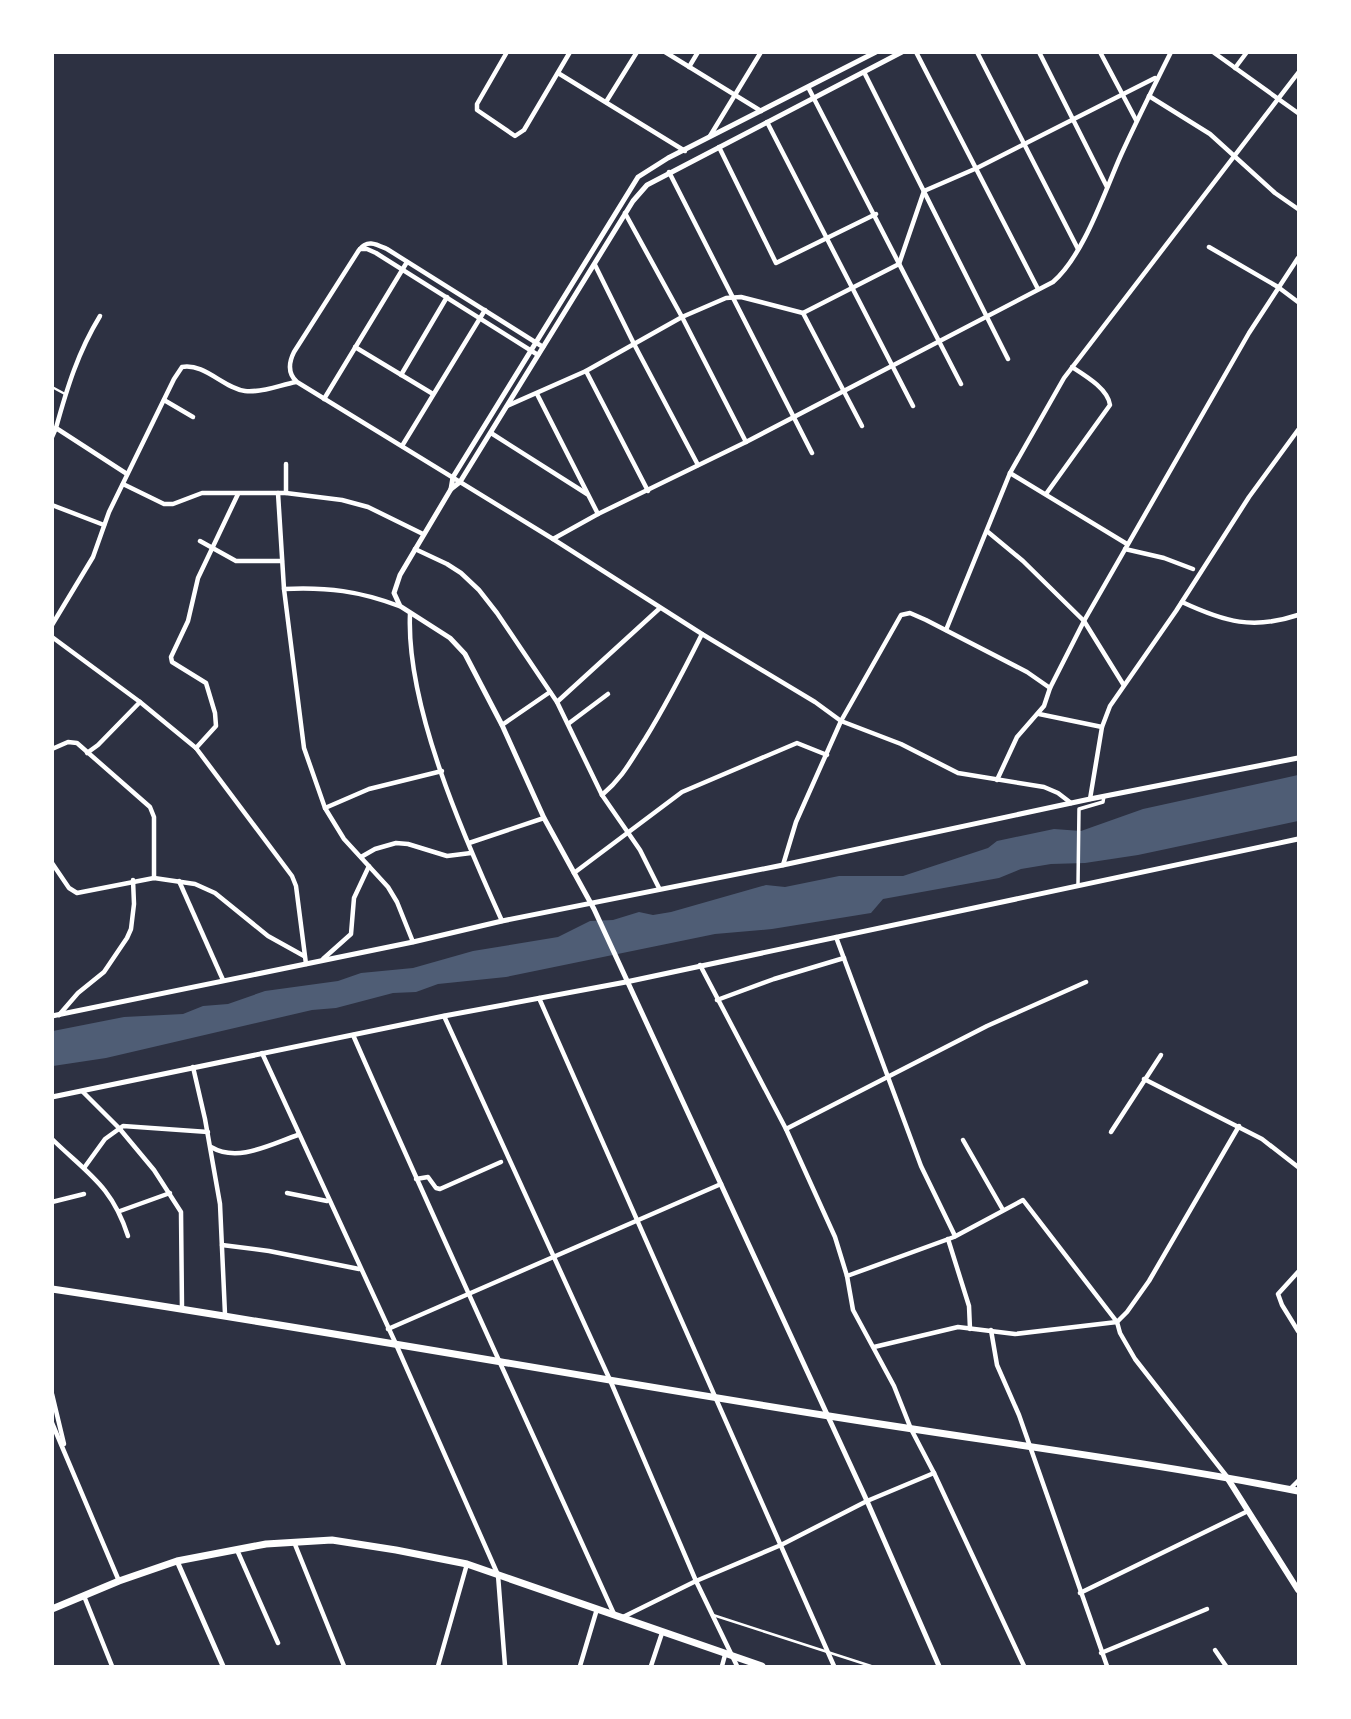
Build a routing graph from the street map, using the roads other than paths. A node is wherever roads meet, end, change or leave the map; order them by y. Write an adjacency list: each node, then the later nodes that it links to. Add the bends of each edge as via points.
1 (507, 52): 19 (street, via 477,110 515,136 524,130)
2 (570, 52): 19 (street)
3 (637, 52): 28 (street)
4 (665, 52): 16 (street)
5 (698, 52): 16 (street)
6 (761, 52): 24 (street)
7 (876, 52): 22 (street)
8 (902, 52): 18 (street)
9 (916, 52): 41 (street)
10 (977, 52): 35 (street)
11 (1039, 52): 31 (street)
12 (1100, 52): 23 (street)
13 (1171, 52): 21 (street)
14 (1213, 52): 17 (street)
15 (1247, 52): 17 (street)
16 (689, 67): 24 (street)
17 (1235, 68): 27 (street)
18 (864, 72): 26 (street); 44 (street)
19 (558, 73): 28 (street)
20 (1297, 77): 27 (street)
21 (1157, 78): 23 (street); 25 (street)
22 (808, 87): 26 (street); 29 (street)
23 (1121, 94): 31 (street); 32 (street)
24 (734, 95): 29 (street); 34 (street)
25 (1149, 96): 32 (street); 38 (street, via 1210,134)
26 (814, 97): 33 (street); 47 (street)
27 (1279, 98): 30 (street); 38 (street)
28 (606, 102): 37 (street)
29 (761, 111): 34 (street)
30 (1298, 113)
31 (1073, 120): 35 (street); 43 (street)
32 (1136, 121): 43 (street)
33 (767, 122): 36 (street); 48 (street)
34 (708, 139): 37 (street)
35 (1024, 145): 41 (street); 50 (street)
36 (718, 147): 40 (street); 48 (street, via 778,264)
37 (685, 151): 39 (street)
38 (1234, 156): 45 (street); 79 (street)
39 (670, 157): 40 (street); 70 (street, via 638,177)
40 (676, 168): 42 (street)
41 (976, 168): 44 (street); 60 (street)
42 (669, 172): 46 (street, via 647,185); 61 (street)
43 (1107, 187): 50 (street)
44 (925, 191): 54 (street); 67 (street)
45 (1298, 209)
46 (625, 213): 55 (street); 68 (street)
47 (876, 214): 48 (street); 54 (street)
48 (827, 238): 59 (street)
49 (1209, 247): 57 (street)
50 (1079, 249): 60 (street, via 1062,274)
51 (359, 250): 53 (street, via 373,243); 56 (street, via 369,250); 82 (street, via 290,359 291,377)
52 (1298, 258): 57 (street)
53 (407, 261): 56 (street); 58 (street)
54 (899, 264): 59 (street); 71 (street)
55 (595, 265): 72 (street); 74 (street)
56 (402, 270): 62 (street); 73 (street)
57 (1278, 287): 63 (street); 124 (street)
58 (449, 288): 62 (street); 64 (street)
59 (852, 288): 65 (street); 78 (street)
60 (1038, 289): 67 (street)
61 (733, 296): 65 (street); 68 (street); 94 (street)
62 (446, 297): 69 (street); 81 (street)
63 (1298, 302)
64 (485, 310): 69 (street); 70 (street)
65 (803, 313): 85 (street)
66 (100, 316): 86 (street, via 81,349)
67 (988, 316): 71 (street); 77 (street)
68 (682, 317): 72 (street); 100 (street)
69 (480, 318): 75 (street); 87 (street)
70 (536, 341): 74 (street); 75 (street)
71 (940, 342): 78 (street); 83 (street)
72 (634, 344): 80 (street); 104 (street)
73 (355, 347): 81 (street); 89 (street)
74 (543, 347): 76 (street)
75 (530, 350): 76 (street); 107 (street)
76 (538, 355): 91 (street)
77 (1008, 359)
78 (891, 366): 85 (street); 92 (street)
79 (1072, 367): 105 (street); 115 (street, via 1106,395 1110,405)
80 (586, 371): 88 (street); 111 (street)
81 (401, 375): 87 (street)
82 (297, 382): 89 (street); 90 (street, via 239,390 186,366)
83 (961, 384)
84 (52, 387): 86 (lane)
85 (843, 391): 94 (street); 95 (street)
86 (65, 394): 96 (street)
87 (433, 394): 101 (street)
88 (537, 394): 91 (street); 116 (street)
89 (324, 399): 101 (street)
90 (164, 400): 93 (street); 106 (street)
91 (507, 406): 98 (street)
92 (913, 406)
93 (193, 417)
94 (794, 417): 100 (street); 102 (street)
95 (862, 426)
96 (56, 428): 99 (street); 106 (street)
97 (1298, 430): 130 (street)
98 (491, 433): 108 (street); 116 (street)
99 (52, 437)
100 (746, 442): 104 (street)
101 (402, 446): 107 (street)
102 (812, 453)
103 (286, 464): 113 (street)
104 (698, 465): 111 (street)
105 (1010, 473): 115 (street); 120 (street)
106 (127, 474): 109 (street)
107 (453, 477): 108 (street); 110 (street)
108 (460, 482): 110 (street); 122 (street)
109 (122, 484): 114 (street, via 164,505 202,493); 119 (street)
110 (451, 489): 121 (street)
111 (648, 491): 118 (street)
112 (278, 493): 113 (street); 114 (street); 127 (street)
113 (286, 493): 121 (street, via 356,503)
114 (238, 494): 125 (street)
115 (1046, 494): 124 (street)
116 (588, 495): 118 (street)
117 (52, 505): 119 (street)
118 (598, 514): 122 (street)
119 (104, 525): 136 (street, via 86,570)
120 (988, 532): 135 (street); 137 (street)
121 (423, 534): 126 (street)
122 (554, 539): 132 (street)
123 (200, 541): 125 (street)
124 (1126, 546): 128 (street); 135 (street)
125 (212, 548): 127 (street, via 236,561); 151 (street, via 171,657 205,682 213,705 216,726)
126 (415, 549): 131 (street, via 394,593); 142 (street, via 447,564 479,590)
127 (282, 561): 129 (street)
128 (1193, 569)
129 (284, 589): 131 (street, via 341,589); 162 (street, via 304,748)
130 (1182, 602): 134 (street, via 1245,624 1267,624); 140 (street)
131 (400, 606): 133 (street)
132 (660, 608): 138 (street); 145 (street)
133 (410, 614): 149 (street, via 458,645); 156 (street, via 418,688)
134 (1298, 615)
135 (1084, 621): 140 (street); 141 (street)
136 (52, 625)
137 (946, 630): 141 (street); 147 (street, via 910,613 897,619)
138 (702, 634): 147 (street); 158 (street, via 623,776)
139 (52, 637): 144 (street)
140 (1124, 684): 150 (street)
141 (1050, 688): 146 (street)
142 (551, 692): 145 (street); 149 (street)
143 (608, 694): 148 (street)
144 (140, 702): 151 (street); 153 (street)
145 (557, 702): 148 (street)
146 (1039, 714): 150 (street); 157 (street, via 1017,737)
147 (841, 721): 154 (street); 157 (street, via 958,773)
148 (568, 724): 158 (street)
149 (502, 725): 163 (street)
150 (1102, 727): 160 (street)
151 (196, 748): 182 (street, via 292,876)
152 (52, 749): 153 (street, via 73,742)
153 (87, 753): 173 (street, via 150,807)
154 (827, 755): 164 (street, via 793,744 682,792); 170 (street, via 796,822)
155 (1298, 758): 159 (street)
156 (442, 771): 162 (street, via 369,789); 166 (street)
157 (997, 780): 161 (street, via 1052,790)
158 (602, 794): 164 (street)
159 (1104, 796): 160 (street); 176 (street, via 1103,802 1079,809)
160 (1090, 799): 161 (street)
161 (1071, 804): 170 (street)
162 (325, 808): 168 (street)
163 (544, 818): 166 (street); 172 (street)
164 (629, 833): 172 (street); 177 (street)
165 (1298, 839): 176 (street)
166 (469, 843): 167 (street)
167 (471, 853): 168 (street, via 447,856 396,843); 179 (street)
168 (361, 857): 171 (street)
169 (52, 863): 174 (street, via 74,892)
170 (783, 865): 177 (street)
171 (369, 866): 181 (street, via 397,902); 184 (street, via 354,898 351,934)
172 (573, 873): 178 (street)
173 (154, 878): 174 (street); 175 (street)
174 (134, 880): 192 (street, via 127,938 104,972)
175 (179, 880): 182 (street, via 215,893 268,936); 188 (street)
176 (1078, 885): 180 (street)
177 (659, 888): 178 (street)
178 (590, 903): 179 (street); 187 (street)
179 (502, 921): 181 (street)
180 (836, 936): 183 (street); 186 (street)
181 (413, 942): 184 (street)
182 (304, 956): 185 (street)
183 (844, 958): 191 (street); 198 (street)
184 (323, 960): 185 (street)
185 (306, 964): 188 (street)
186 (700, 965): 187 (street); 191 (street)
187 (625, 979): 190 (street); 215 (street)
188 (223, 980): 192 (street)
189 (1086, 982): 198 (street)
190 (538, 997): 193 (street); 223 (street)
191 (717, 1000): 204 (street)
192 (56, 1015)
193 (444, 1016): 194 (street); 228 (street)
194 (353, 1035): 195 (street); 214 (street)
195 (262, 1053): 197 (street); 207 (street)
196 (1161, 1055): 199 (street)
197 (193, 1067): 200 (street); 205 (street)
198 (888, 1077): 204 (street); 225 (street, via 921,1166)
199 (1144, 1079): 202 (street); 206 (street)
200 (83, 1092): 201 (street); 203 (street)
201 (52, 1097)
202 (1239, 1126): 212 (street); 236 (street, via 1149,1282)
203 (119, 1128): 205 (street); 213 (street); 216 (street)
204 (786, 1129): 231 (street, via 835,1237)
205 (208, 1132): 210 (street)
206 (1111, 1132)
207 (298, 1135): 210 (street, via 237,1154); 219 (street)
208 (52, 1139): 213 (street)
209 (963, 1140): 221 (street)
210 (210, 1146): 227 (street)
211 (501, 1162): 214 (street, via 440,1189 428,1177)
212 (1298, 1167)
213 (84, 1168): 222 (street, via 107,1190)
214 (416, 1179): 233 (street)
215 (721, 1184): 223 (street); 247 (street)
216 (170, 1193): 222 (street); 234 (street, via 182,1217)
217 (287, 1193): 219 (street)
218 (84, 1194): 220 (street)
219 (328, 1201): 229 (street)
220 (52, 1202)
221 (1003, 1210): 225 (street); 236 (street, via 1023,1200)
222 (120, 1211): 224 (street)
223 (638, 1222): 228 (street); 246 (street)
224 (128, 1236)
225 (955, 1236): 226 (street)
226 (948, 1239): 231 (street); 238 (street, via 969,1306)
227 (222, 1245): 229 (street); 235 (street)
228 (555, 1258): 233 (street); 244 (street)
229 (360, 1269): 237 (street)
230 (1298, 1272): 240 (street, via 1278,1297)
231 (847, 1276): 242 (street, via 853,1310)
232 (52, 1289): 234 (main road)
233 (467, 1295): 237 (street); 243 (street)
234 (182, 1308): 235 (main road)
235 (225, 1314): 241 (main road)
236 (1117, 1322): 239 (street, via 1015,1334); 253 (street, via 1135,1359)
237 (388, 1329): 241 (street)
238 (970, 1329): 239 (street); 242 (street, via 958,1327)
239 (991, 1330): 250 (street, via 997,1365)
240 (1298, 1331)
241 (395, 1342): 243 (main road); 264 (street)
242 (874, 1347): 249 (street)
243 (500, 1362): 244 (main road); 274 (street)
244 (610, 1380): 246 (main road); 266 (street)
245 (52, 1394): 251 (street)
246 (716, 1396): 247 (main road); 260 (street)
247 (827, 1416): 249 (main road); 257 (street)
248 (52, 1423): 251 (street)
249 (911, 1429): 250 (main road); 252 (street)
250 (1030, 1445): 253 (main road); 268 (street)
251 (66, 1455): 265 (street)
252 (934, 1473): 257 (street); 294 (street)
253 (1228, 1479): 255 (main road); 258 (main road)
254 (1298, 1481): 255 (street)
255 (1289, 1489): 256 (main road)
256 (1298, 1491)
257 (867, 1501): 260 (street); 293 (street)
258 (1248, 1510): 267 (main road); 268 (street)
259 (293, 1541): 261 (main road); 263 (main road, via 332,1540); 283 (street)
260 (782, 1545): 266 (street); 278 (street)
261 (237, 1549): 262 (main road); 276 (street)
262 (177, 1561): 265 (main road); 282 (street)
263 (467, 1564): 264 (main road); 284 (street)
264 (498, 1575): 270 (main road); 285 (street)
265 (119, 1581): 269 (main road)
266 (696, 1581): 273 (street); 274 (street)
267 (1298, 1590)
268 (1080, 1594): 279 (street)
269 (84, 1596): 271 (main road); 281 (street)
270 (598, 1608): 274 (main road); 286 (street)
271 (52, 1609)
272 (1207, 1609): 279 (street)
273 (713, 1615): 278 (lane); 280 (street)
274 (618, 1616): 275 (main road)
275 (662, 1633): 280 (main road); 287 (street)
276 (278, 1643)
277 (1215, 1650): 296 (street)
278 (830, 1653): 291 (street); 292 (lane)
279 (1101, 1653): 295 (street)
280 (729, 1657): 288 (street); 289 (street); 290 (main road)
281 (113, 1667)
282 (223, 1667)
283 (344, 1667)
284 (438, 1667)
285 (505, 1667)
286 (580, 1667)
287 (652, 1667)
288 (722, 1667)
289 (737, 1667)
290 (762, 1667)
291 (834, 1667)
292 (871, 1667)
293 (939, 1667)
294 (1024, 1667)
295 (1107, 1667)
296 (1226, 1667)

